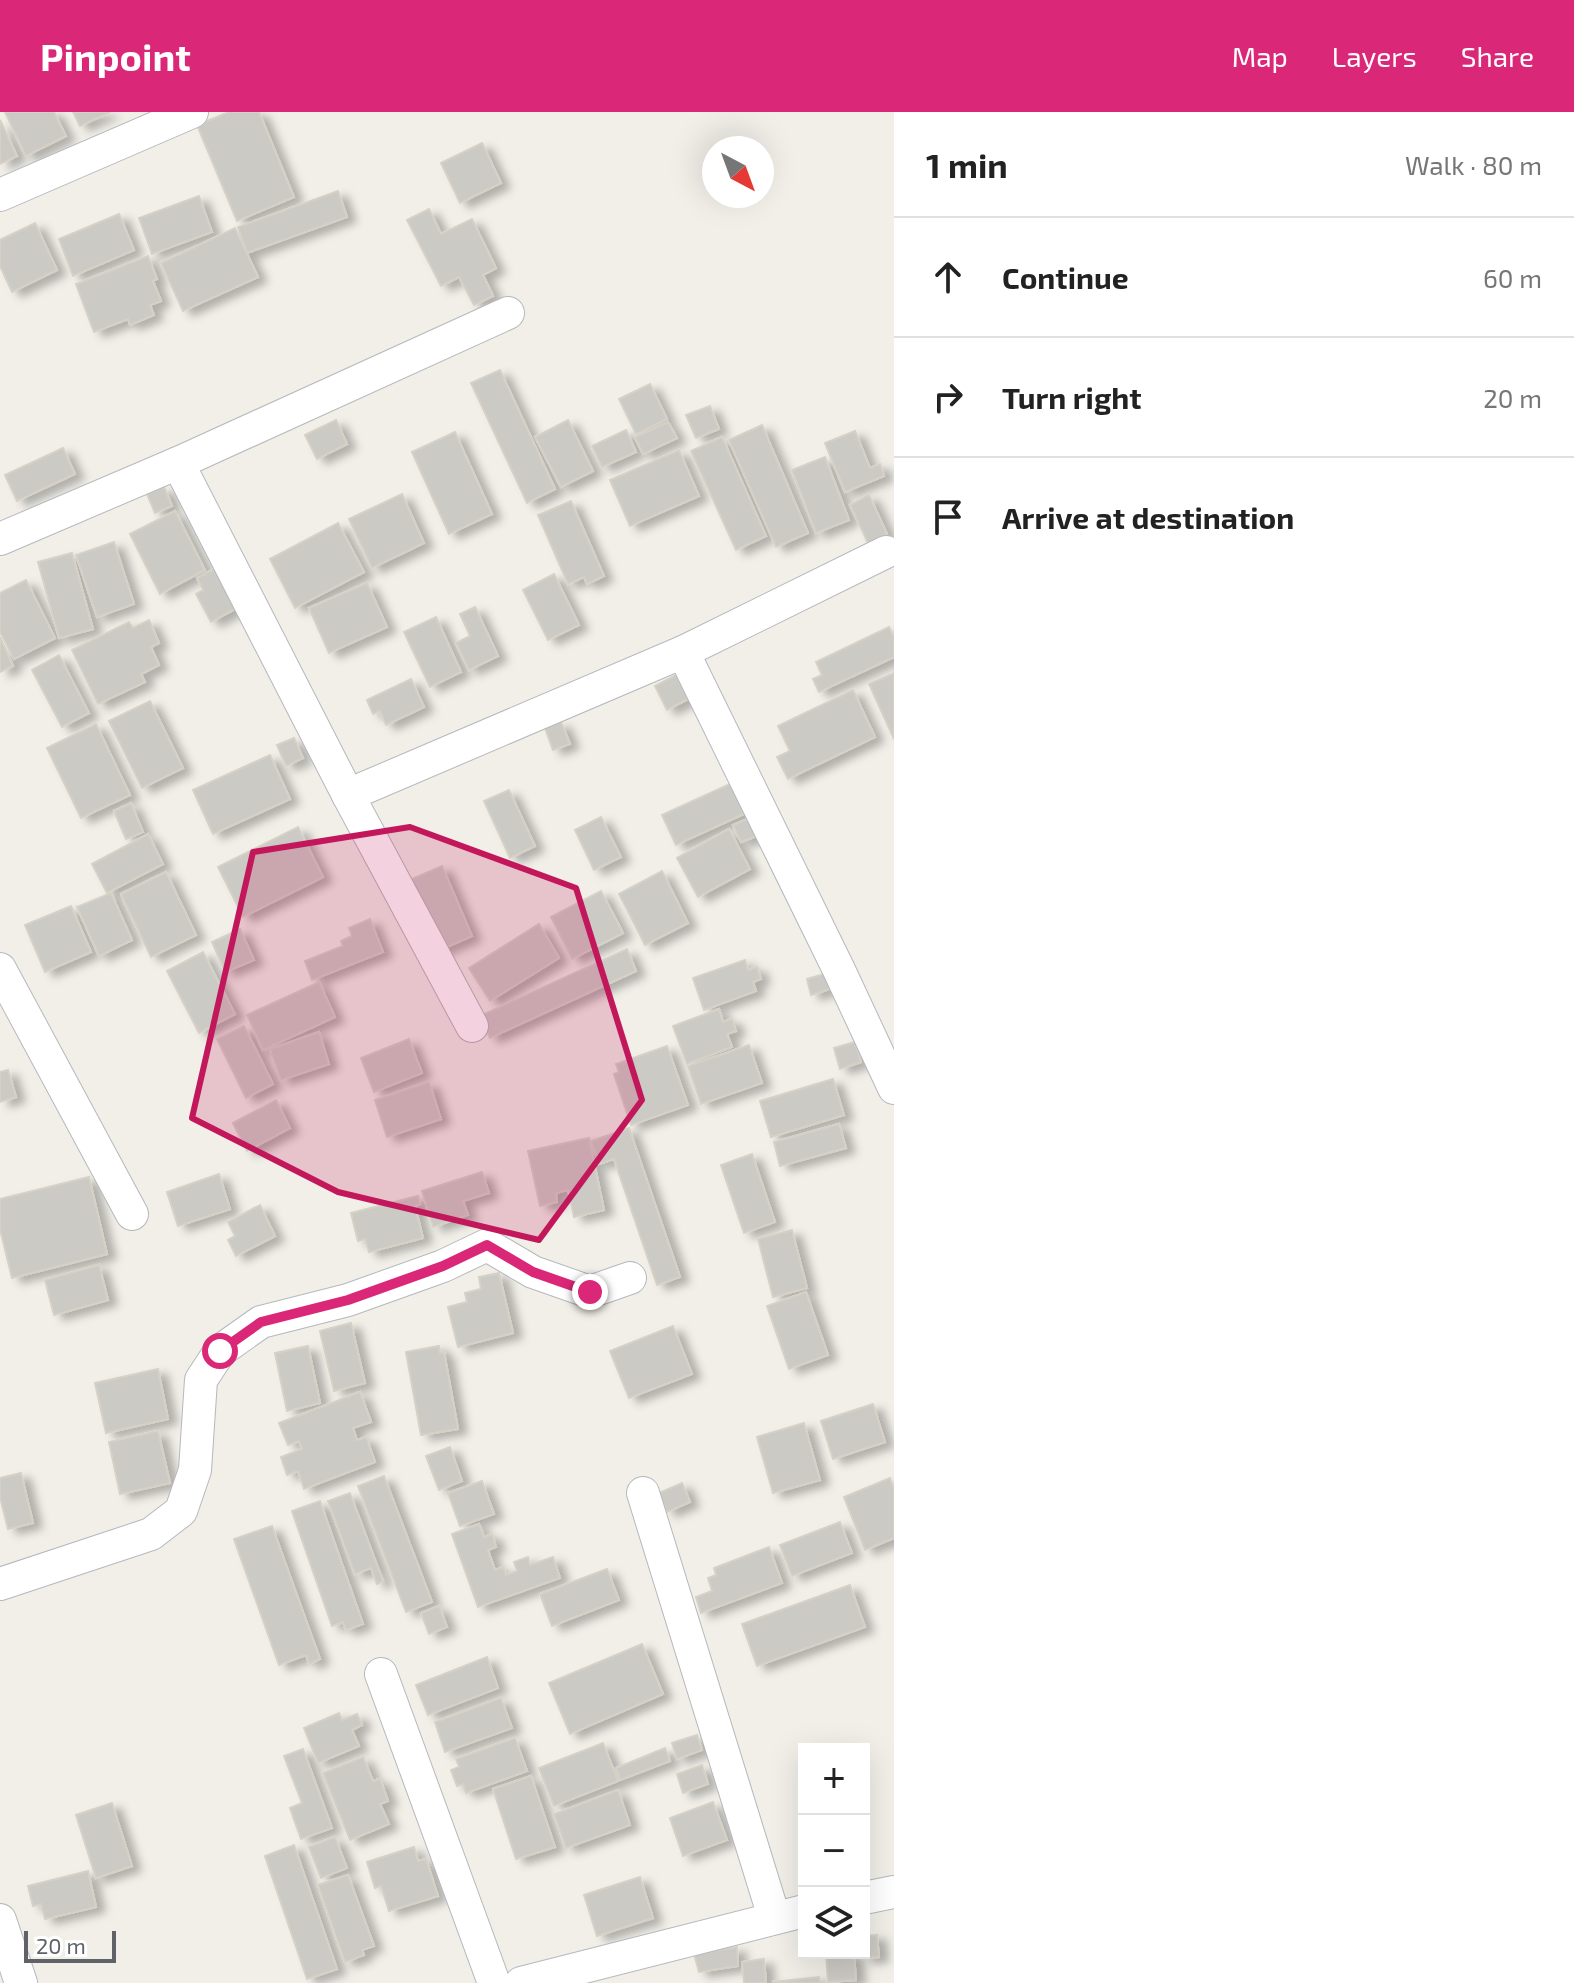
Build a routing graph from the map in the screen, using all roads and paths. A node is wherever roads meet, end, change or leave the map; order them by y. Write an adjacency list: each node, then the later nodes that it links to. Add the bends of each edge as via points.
1 (192, 112): 2 (street)
2 (0, 195)
3 (508, 313): 4 (street)
4 (178, 463): 5 (street); 8 (street)
5 (0, 539)
6 (886, 552): 7 (street)
7 (683, 652): 8 (street); 11 (street)
8 (348, 795): 10 (street)
9 (0, 969): 12 (street)
10 (472, 1026)
11 (894, 1088)
12 (132, 1214)
13 (630, 1278): 15 (street, via 590,1292 533,1272 487,1245 348,1300 261,1322 220,1351 201,1380 195,1470 181,1511 151,1534)
14 (643, 1493): 19 (street)
15 (0, 1584)
16 (381, 1674): 22 (street)
17 (894, 1892): 18 (street)
18 (870, 1897)
19 (789, 1914): 23 (street)
20 (0, 1920): 21 (street)
21 (21, 1983)
22 (494, 1983)
23 (521, 1983)

